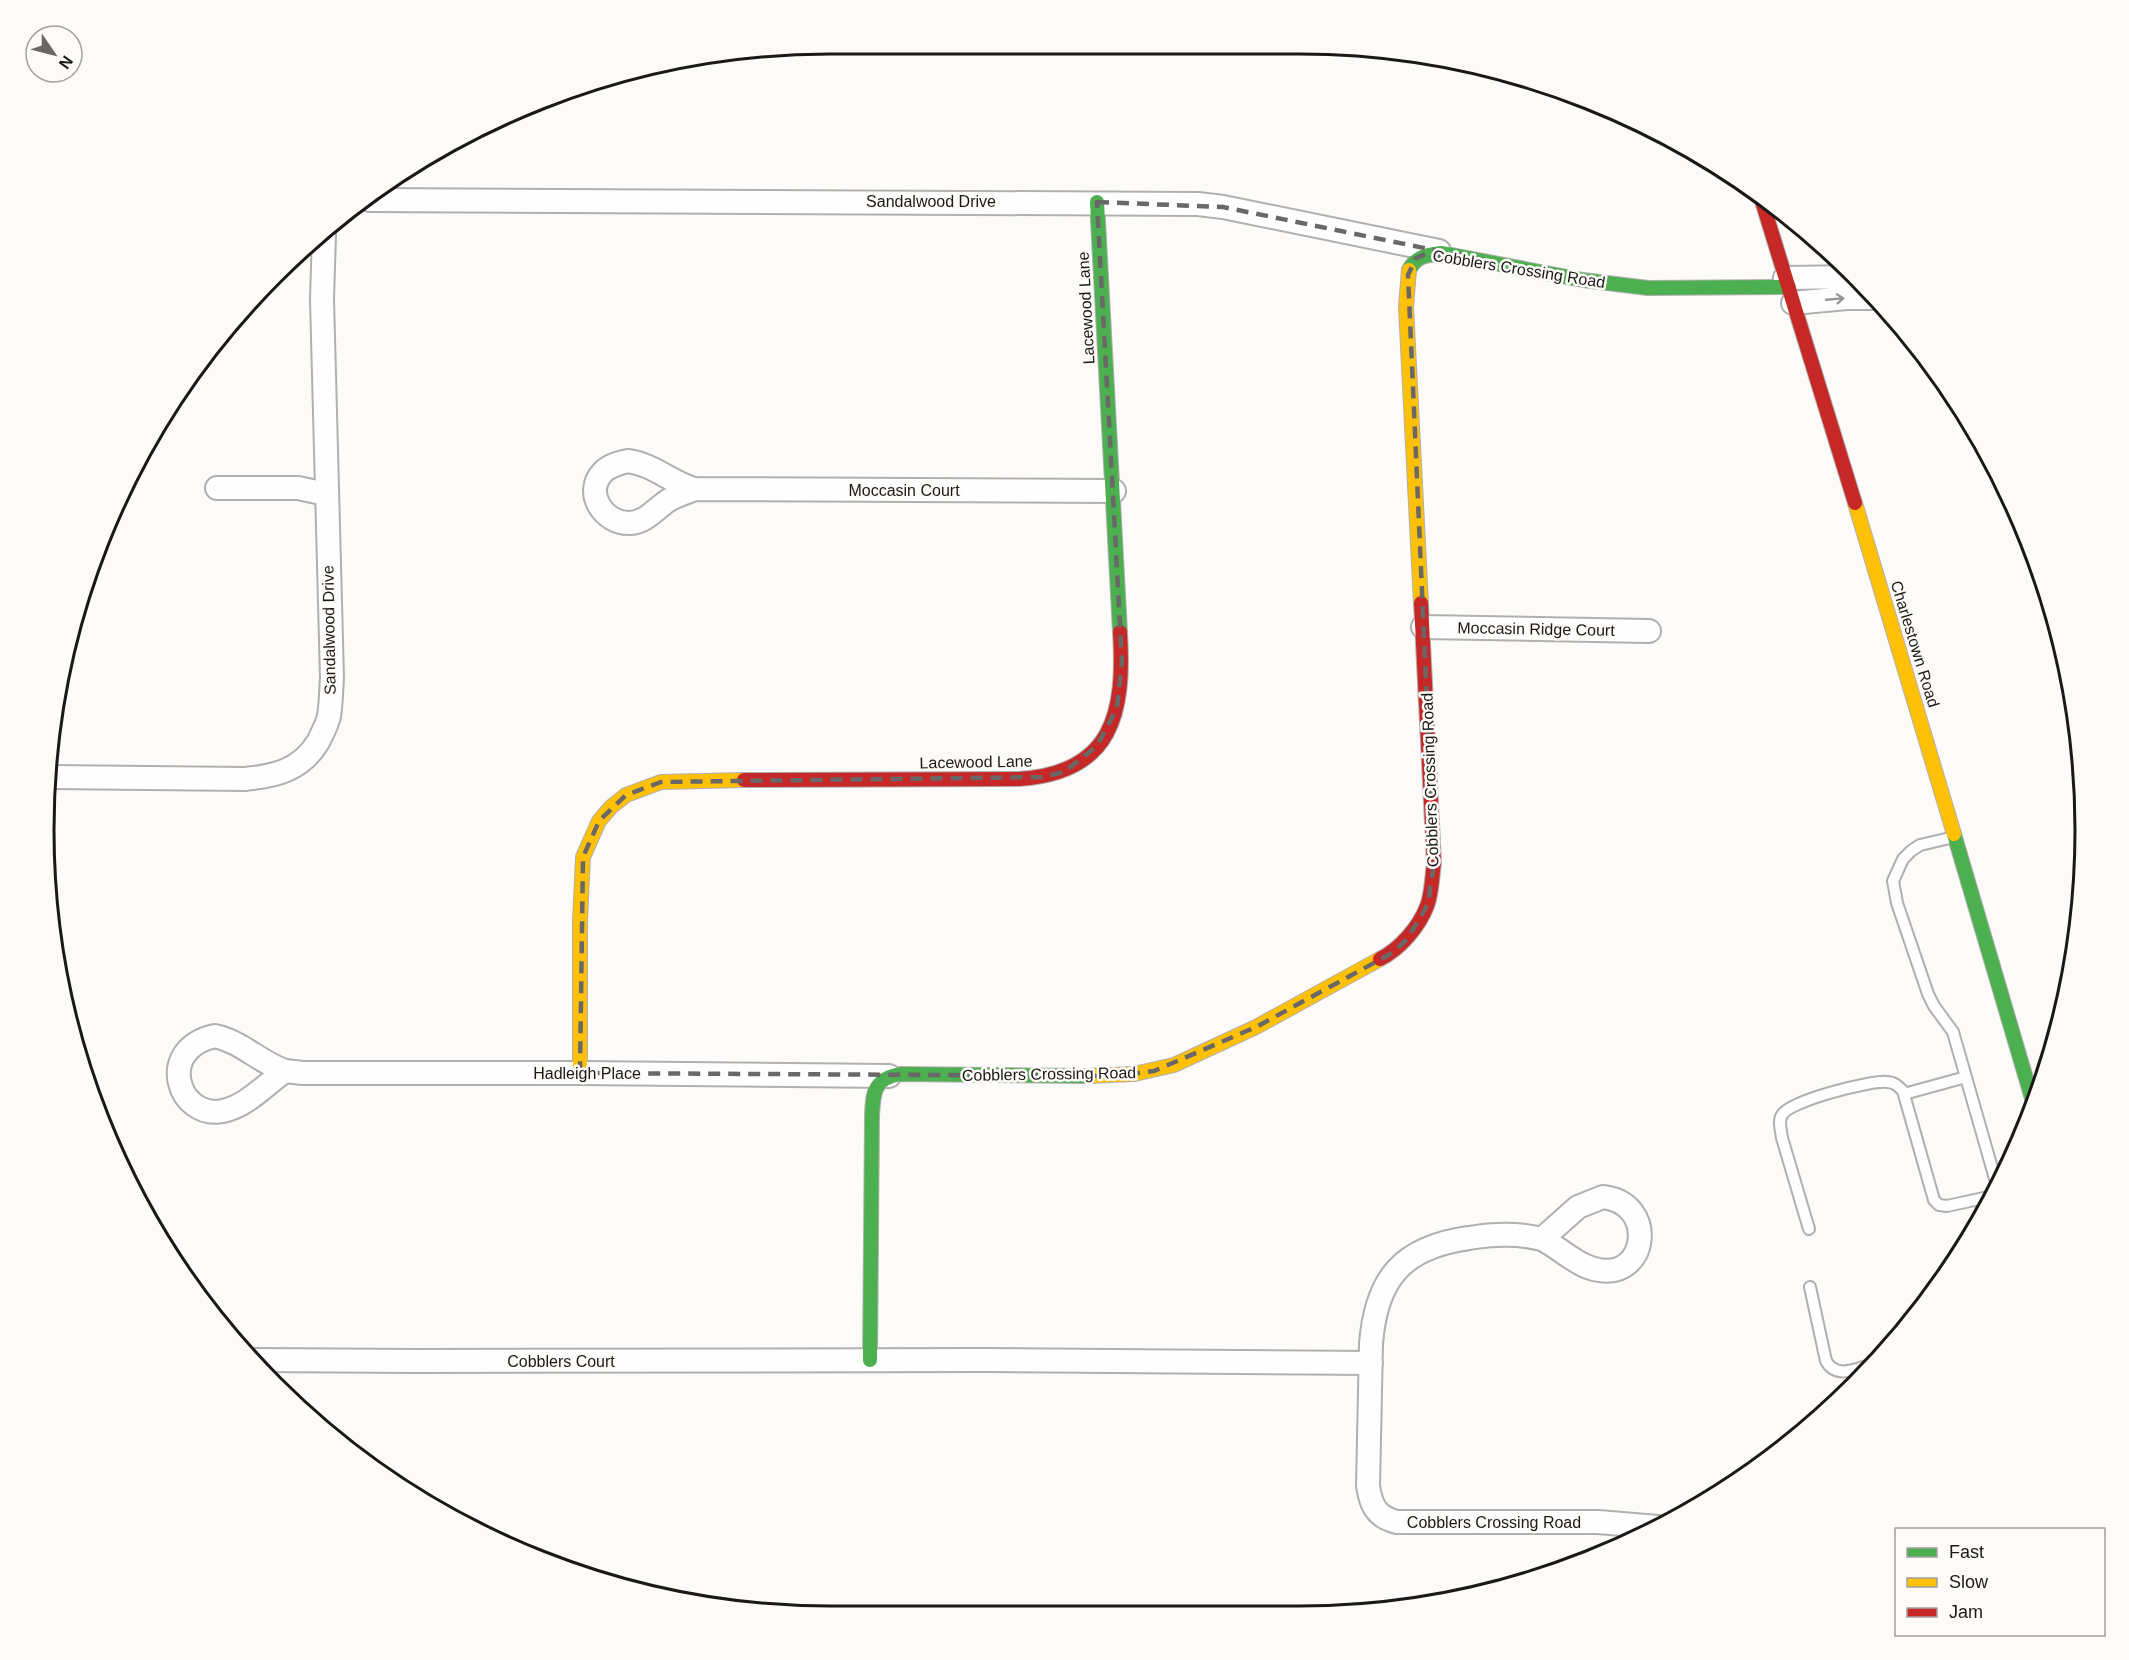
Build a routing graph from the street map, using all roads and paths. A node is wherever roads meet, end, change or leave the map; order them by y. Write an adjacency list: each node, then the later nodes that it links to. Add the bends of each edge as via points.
1 (378, 200): 2 (street, Sandalwood Drive)
2 (1098, 202): 5 (street, Sandalwood Drive, via 1223,207); 11 (street, Lacewood Lane)
3 (1765, 209): 7 (street, Charlestown Road)
4 (324, 242): 12 (street, Sandalwood Drive)
5 (1488, 261): 7 (street, Cobblers Crossing Road, via 1648,288); 13 (street, Cobblers Crossing Road, via 1426,254 1416,258 1408,275 1407,336)
6 (1846, 279): 7 (street)
7 (1789, 289): 8 (street, one-way to 8); 16 (street, Charlestown Road)
8 (1864, 298)
9 (217, 488): 12 (street, via 298,488)
10 (694, 489): 11 (street, Moccasin Court)
11 (1114, 491): 18 (street, Lacewood Lane, via 1120,685 1110,729 1097,746 1083,761 1064,772 1042,777 681,780 661,782 626,795 599,821 583,857)
12 (326, 494): 15 (street, Sandalwood Drive, via 332,678 329,718 314,749 302,763 286,772 245,779)
13 (1423, 627): 14 (street, Moccasin Ridge Court); 19 (street, Cobblers Crossing Road, via 1434,874 1428,904 1419,922 1394,952 1256,1027 1154,1071 1114,1076)
14 (1649, 632)
15 (56, 777)
16 (1955, 836): 20 (lane, via 1911,851 1893,881 1928,994 1953,1032); 21 (street, Charlestown Road)
17 (285, 1071): 18 (street, Hadleigh Place)
18 (580, 1073): 19 (street, Hadleigh Place)
19 (889, 1076): 29 (street, via 875,1090 872,1108)
20 (1966, 1077): 22 (lane); 23 (lane)
21 (2030, 1091)
22 (1904, 1094): 24 (lane, via 1934,1200 1947,1206); 25 (lane, via 1890,1082 1861,1084 1810,1099 1781,1115 1782,1138)
23 (1994, 1175)
24 (1981, 1199)
25 (1809, 1229)
26 (1542, 1239): 30 (street, Cobblers Crossing Road, via 1516,1234 1482,1236 1447,1241 1412,1257 1397,1270 1377,1303 1372,1322)
27 (1810, 1287): 31 (lane, via 1829,1367 1843,1372)
28 (264, 1360): 29 (street, Cobblers Court)
29 (870, 1360): 30 (street)
30 (1371, 1363): 32 (street, Cobblers Crossing Road, via 1368,1486 1375,1511 1385,1519)
31 (1858, 1368)
32 (1643, 1526)

